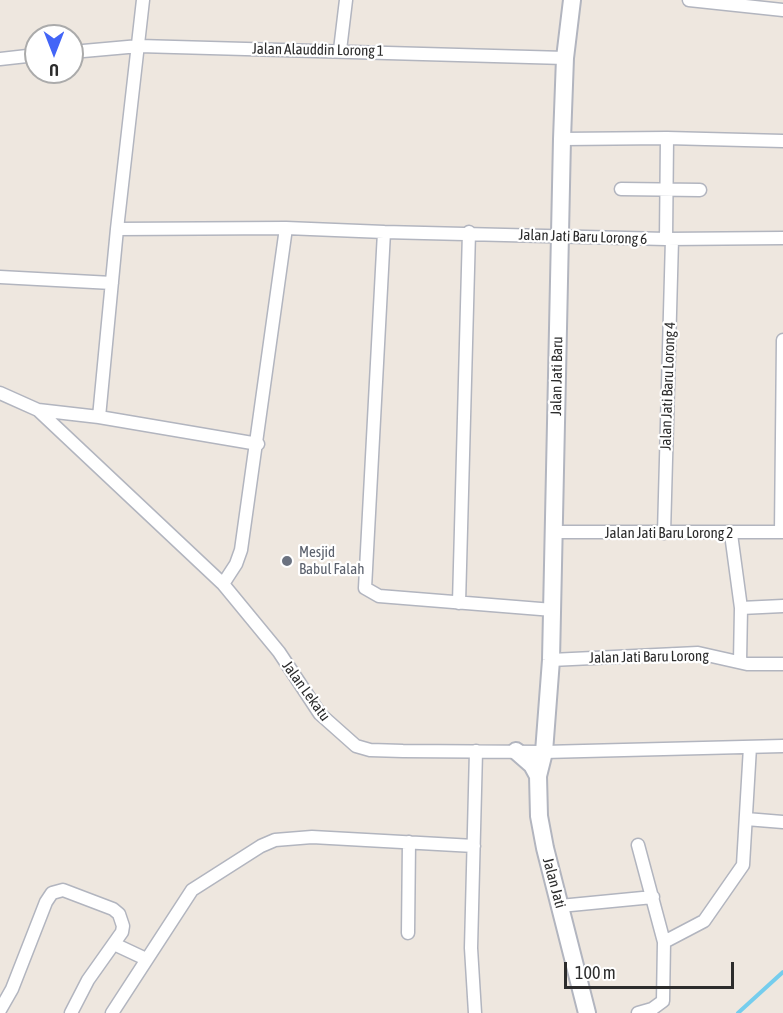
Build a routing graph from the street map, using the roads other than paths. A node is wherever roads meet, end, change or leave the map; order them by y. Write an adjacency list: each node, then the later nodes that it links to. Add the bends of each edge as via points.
1 (143, 0): 6 (street)
2 (346, 0): 7 (street)
3 (572, 0): 10 (street, Jalan Jati Baru)
4 (688, 0): 5 (street)
5 (783, 10)
6 (139, 46): 7 (street, Jalan Alauddin Lorong 1); 8 (street, Jalan Alauddin Lorong 1); 19 (street)
7 (340, 50): 10 (street, Jalan Alauddin Lorong 1)
8 (84, 51)
9 (24, 56): 11 (street)
10 (565, 58): 13 (street, Jalan Jati Baru)
11 (0, 59)
12 (667, 138): 13 (street); 14 (street); 16 (street, Jalan Jati Baru Lorong 4)
13 (562, 139): 22 (street, Jalan Jati Baru)
14 (783, 141)
15 (621, 189): 16 (street)
16 (666, 190): 17 (street); 24 (street, Jalan Jati Baru Lorong 4)
17 (700, 190)
18 (286, 228): 19 (street, Jalan Jati Baru Lorong 6); 20 (street, Jalan Jati Baru Lorong 6); 31 (street)
19 (117, 229): 26 (street)
20 (384, 232): 21 (street, Jalan Jati Baru Lorong 6); 37 (street, via 365,588 372,594)
21 (469, 232): 22 (street, Jalan Jati Baru Lorong 6); 37 (street)
22 (560, 237): 24 (street, Jalan Jati Baru Lorong 6); 32 (street, Jalan Jati Baru)
23 (783, 238): 24 (street, Jalan Jati Baru Lorong 6)
24 (669, 239): 34 (street, Jalan Jati Baru Lorong 4)
25 (0, 277): 26 (street)
26 (112, 283): 30 (street)
27 (783, 340): 33 (street)
28 (0, 393): 29 (street, Jalan Lekatu)
29 (38, 410): 30 (street); 36 (street, Jalan Lekatu)
30 (99, 417): 31 (street)
31 (258, 444): 36 (street, via 241,550)
32 (554, 532): 34 (street, Jalan Jati Baru Lorong 2); 40 (street, Jalan Jati Baru)
33 (782, 532): 35 (street, Jalan Jati Baru Lorong 2)
34 (664, 533): 35 (street, Jalan Jati Baru Lorong 2)
35 (731, 534): 39 (street)
36 (223, 584): 46 (street, Jalan Lekatu, via 279,652 320,714 344,738 370,750)
37 (459, 603): 40 (street)
38 (783, 606): 39 (street)
39 (741, 608): 42 (street)
40 (553, 610): 41 (street, Jalan Jati Baru)
41 (551, 660): 42 (street, Jalan Jati Baru Lorong, via 698,653); 48 (street, Jalan Jati Baru)
42 (740, 662): 43 (street, Jalan Jati Baru Lorong)
43 (783, 664)
44 (783, 746): 45 (street, Jalan Lekatu)
45 (750, 747): 48 (street, Jalan Lekatu); 50 (street)
46 (476, 751): 47 (street, Jalan Lekatu); 54 (street)
47 (516, 752): 48 (street, Jalan Lekatu); 49 (street)
48 (544, 752): 49 (street, Jalan Jati)
49 (538, 776): 56 (street, Jalan Jati, via 539,816)
50 (746, 819): 51 (street); 58 (street, via 743,865 704,921)
51 (783, 822)
52 (408, 842): 54 (street); 57 (street); 60 (street, via 312,837 275,840 261,846 192,890)
53 (638, 845): 55 (street)
54 (474, 846): 64 (street, via 471,948)
55 (653, 897): 56 (street); 58 (street)
56 (560, 906): 65 (street, Jalan Jati)
57 (408, 933)
58 (664, 942): 66 (street, via 663,1001)
59 (114, 944): 60 (street); 61 (street, via 123,926 113,909 70,891 52,893); 62 (street)
60 (146, 959): 63 (street)
61 (0, 1010)
62 (70, 1013)
63 (112, 1013)
64 (475, 1013)
65 (587, 1013)
66 (638, 1013)

